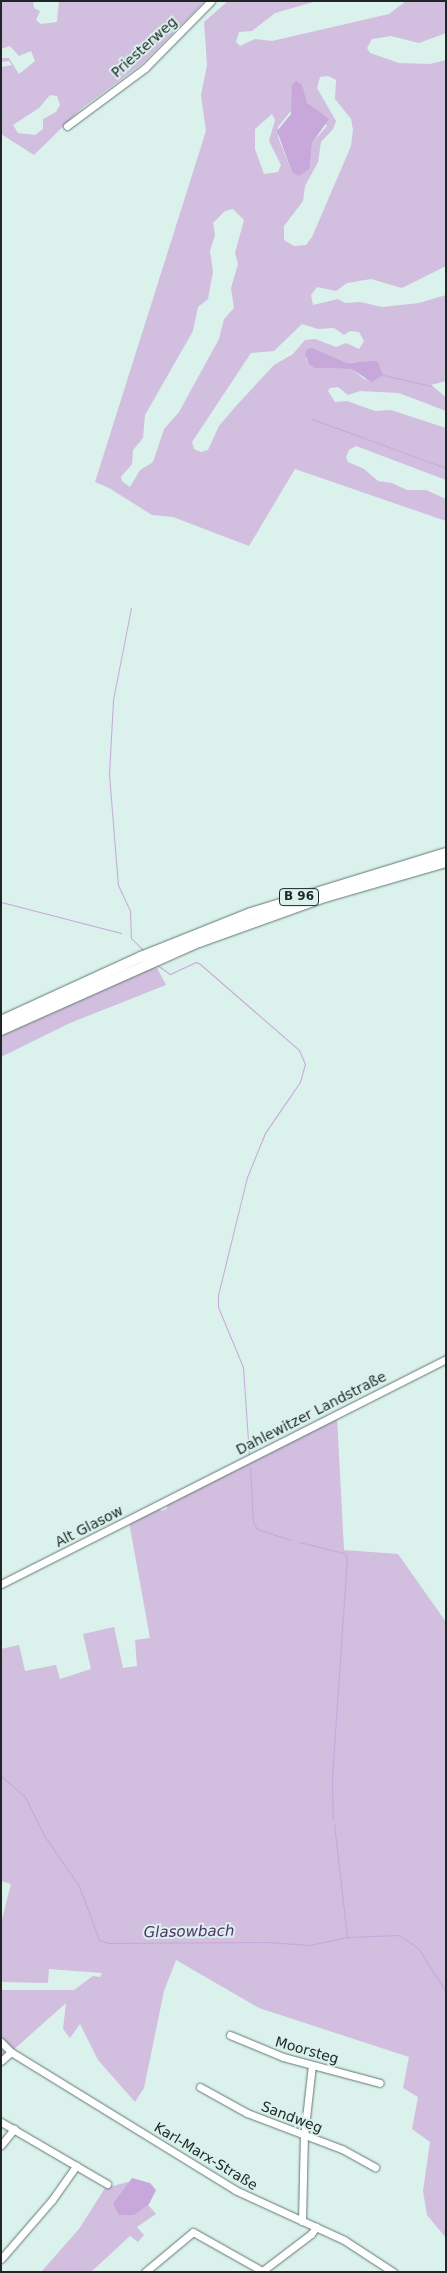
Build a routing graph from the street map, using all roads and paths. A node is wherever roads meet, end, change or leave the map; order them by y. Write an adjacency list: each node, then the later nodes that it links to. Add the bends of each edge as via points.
1 (211, 1): 2 (street, Priesterweg, via 145,68)
2 (67, 126)
3 (446, 853): 5 (highway, B 96, via 305,895)
4 (446, 862): 5 (highway, B 96, via 286,910)
5 (159, 954): 6 (highway, B 96)
6 (144, 960): 7 (highway, B 96); 8 (highway, B 96)
7 (1, 1021)
8 (1, 1030)
9 (446, 1359): 10 (street, Dahlewitzer Landstraße)
10 (188, 1490): 11 (street, Alt Glasow)
11 (1, 1584)
12 (230, 2034): 16 (street, Moorsteg)
13 (1, 2042): 14 (street, Karl-Marx-Straße)
14 (11, 2052): 15 (street); 26 (street, Karl-Marx-Straße, via 235,2190)
15 (1, 2061)
16 (312, 2066): 17 (street, Moorsteg); 21 (street)
17 (380, 2083)
18 (200, 2087): 21 (street, Sandweg, via 247,2113)
19 (1, 2122): 20 (street)
20 (14, 2129): 22 (street); 23 (street)
21 (304, 2136): 24 (street, Sandweg, via 342,2149); 26 (street)
22 (1, 2145)
23 (76, 2166): 25 (street); 28 (street, via 52,2200)
24 (375, 2167)
25 (107, 2184)
26 (302, 2221): 27 (street, Karl-Marx-Straße)
27 (316, 2227): 30 (street); 31 (street, Karl-Marx-Straße, via 352,2244)
28 (1, 2259)
29 (145, 2272): 30 (street, via 194,2232)
30 (262, 2272)
31 (393, 2272)

